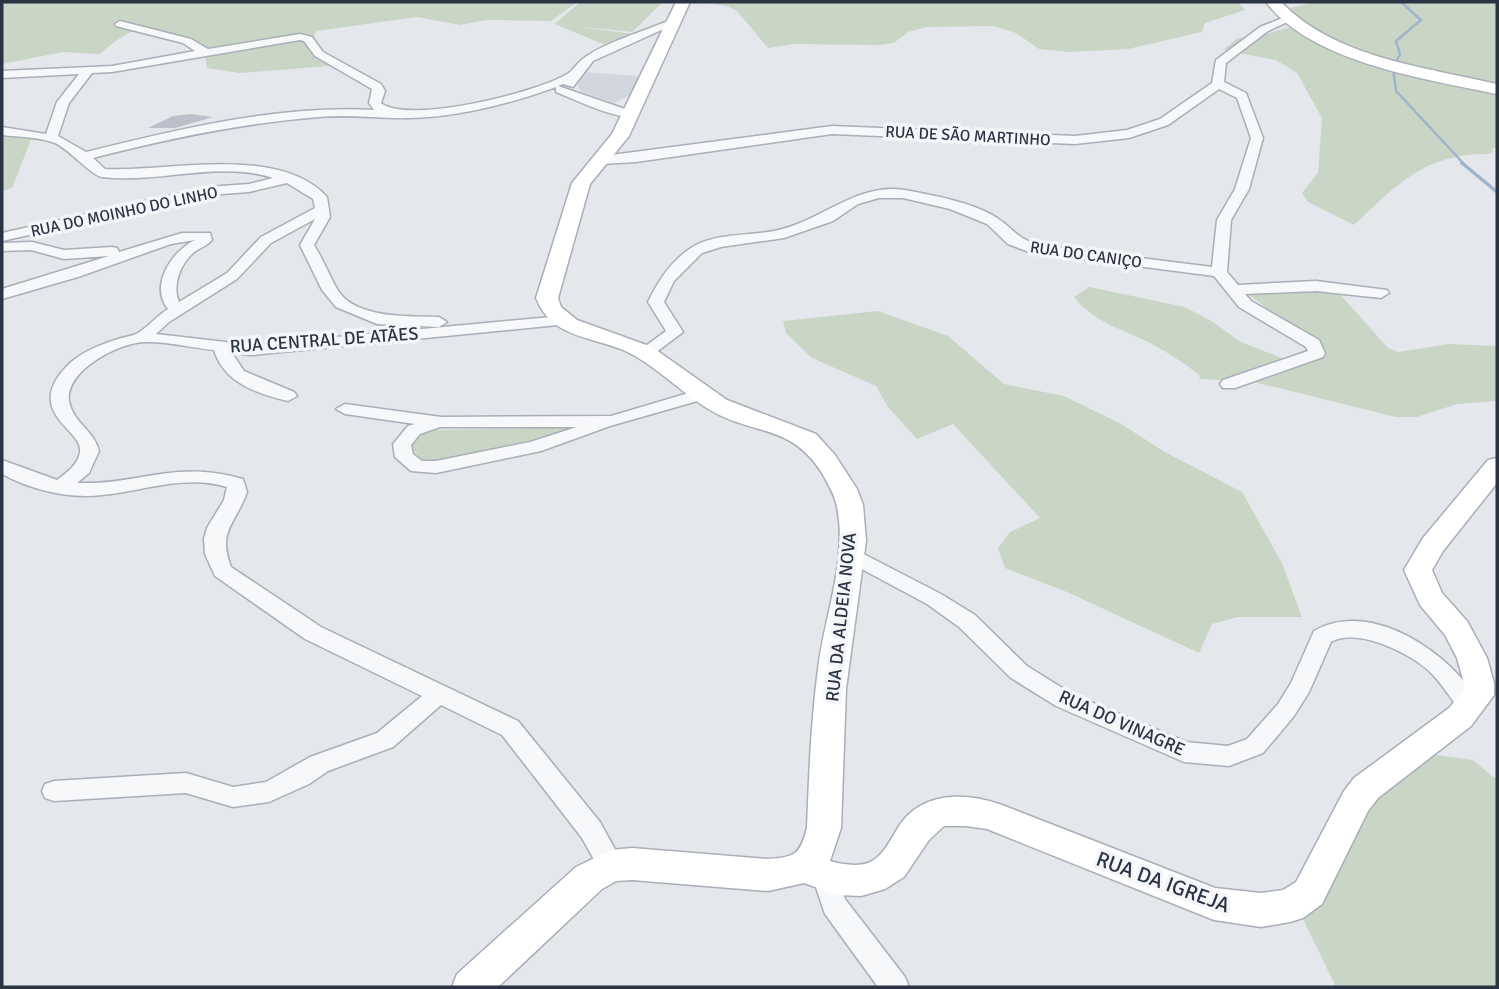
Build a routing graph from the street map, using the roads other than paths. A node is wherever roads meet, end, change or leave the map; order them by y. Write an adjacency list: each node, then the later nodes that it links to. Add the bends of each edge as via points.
1 (683, 2): 4 (street)
2 (1273, 2): 3 (street)
3 (1289, 19): 9 (street, via 1264,29 1220,62); 11 (street, via 1330,44)
4 (672, 23): 10 (street, via 597,55); 13 (street)
5 (120, 24): 6 (street, via 187,41)
6 (204, 52): 7 (street); 12 (street, via 305,38 319,54 377,87 375,103)
7 (88, 71): 8 (street); 15 (street, via 63,102)
8 (2, 74)
9 (1218, 84): 17 (street, RUA DE SÃO MARTINHO, via 1164,122 1129,134 1075,140 832,130); 25 (street, via 1242,96 1257,138 1242,189 1224,220)
10 (562, 86): 12 (street, via 449,111); 13 (street)
11 (1497, 89)
12 (393, 113): 16 (street, via 332,112 266,119)
13 (632, 113): 17 (street)
14 (2, 131): 15 (street)
15 (51, 138): 16 (street)
16 (84, 156): 18 (street, via 101,173 115,175 225,170 274,173)
17 (601, 160): 30 (street, via 581,183 547,298 549,309)
18 (287, 179): 19 (street, RUA DO MOINHO DO LINHO); 20 (street, via 320,197)
19 (164, 202): 21 (street, RUA DO MOINHO DO LINHO); 23 (street, via 108,225)
20 (321, 210): 29 (street, via 266,240 232,276); 31 (street, via 320,223 306,245 342,304 377,319)
21 (2, 237)
22 (171, 241): 23 (street, via 79,255); 28 (street); 29 (street, via 191,247 167,289 169,301)
23 (32, 246): 24 (street)
24 (2, 247)
25 (1219, 272): 26 (street); 34 (street, RUA DO CANIÇO, via 1034,249 1013,241 992,222 955,206 902,194 879,194 779,235 698,250 667,279 656,302 675,332)
26 (1234, 290): 27 (street, via 1316,286); 35 (street, via 1261,315 1313,344 1317,354)
27 (1381, 293)
28 (2, 294)
29 (178, 310): 32 (street)
30 (562, 321): 31 (street); 34 (street, RUA DA ALDEIA NOVA)
31 (517, 325): 33 (street, RUA CENTRAL DE ATÃES)
32 (144, 337): 33 (street, RUA CENTRAL DE ATÃES); 43 (street, RUA CENTRAL DE ATÃES, via 85,360 66,379 63,412 83,433 90,451 82,469)
33 (222, 348): 37 (street, via 234,373)
34 (643, 353): 36 (street, RUA DA ALDEIA NOVA)
35 (1229, 384)
36 (702, 394): 39 (street); 44 (street, RUA DA ALDEIA NOVA, via 734,413 791,431 814,446 850,503)
37 (288, 396)
38 (345, 409): 40 (street)
39 (612, 421): 40 (street); 40 (street, via 534,447 436,467 418,467 404,457 402,444 407,436)
40 (441, 422)
41 (2, 466): 43 (street)
42 (1497, 466): 46 (street, via 1418,570 1430,598 1457,629 1472,658 1479,683)
43 (62, 486): 45 (street, via 100,489 186,474 236,483 235,499 214,536 222,572 313,633)
44 (849, 554): 46 (street, RUA DO VINAGRE, via 934,599 993,643 1019,672 1064,700 1184,752 1229,756 1255,746 1301,686 1321,637 1332,631 1365,631 1413,648 1436,664); 49 (street, RUA DA ALDEIA NOVA, via 833,667 824,828)
45 (439, 694): 47 (street, via 385,740 319,764 269,792 233,797 186,783); 48 (street, via 510,727 591,830)
46 (1470, 707): 49 (street, RUA DA IGREJA, via 1366,788 1315,884 1290,906 1261,911 1214,904 990,816 961,810 927,819 883,873 860,880)
47 (54, 791)
48 (611, 866): 49 (street, via 768,875); 50 (street, via 589,877)
49 (816, 872): 51 (street, via 834,905)
50 (471, 987)
51 (895, 987)

